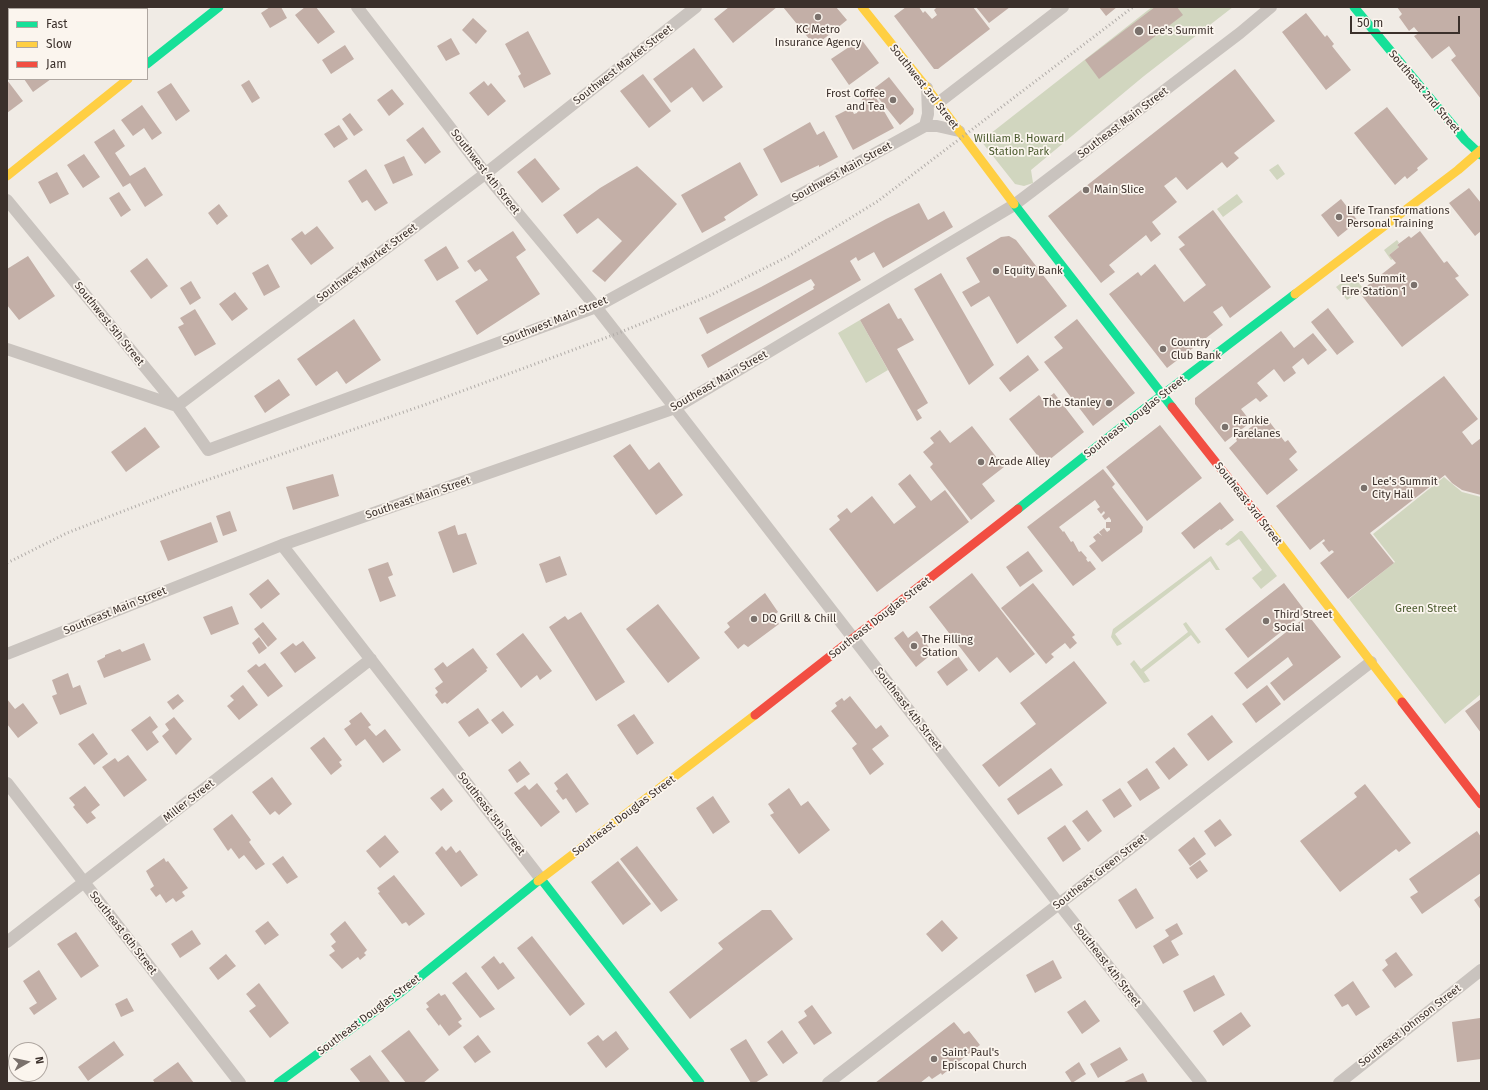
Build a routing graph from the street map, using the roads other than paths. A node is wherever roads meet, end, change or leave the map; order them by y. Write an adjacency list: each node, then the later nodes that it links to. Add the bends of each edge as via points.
1 (219, 7): 8 (main road)
2 (357, 7): 15 (street, Southwest 4th Street)
3 (696, 7): 15 (street, Southwest Market Street)
4 (862, 7): 10 (main road, Southwest 3rd Street)
5 (1063, 7): 11 (street)
6 (1271, 7): 18 (street, Southeast Main Street)
7 (1354, 7): 14 (main road, Southeast 2nd Street, via 1444,116 1465,140)
8 (148, 63)
9 (127, 80): 16 (main road)
10 (927, 88): 11 (main road, Southwest 3rd Street); 12 (street, via 928,114)
11 (938, 103): 13 (main road, Southwest 3rd Street)
12 (925, 126): 13 (street); 19 (street, Southwest Main Street)
13 (959, 131): 18 (main road, Southwest 3rd Street)
14 (1480, 152): 22 (main road, Southeast Douglas Street)
15 (485, 174): 19 (street, Southwest 4th Street); 23 (street, Southwest Market Street)
16 (7, 176)
17 (7, 200): 23 (street, Southwest 5th Street)
18 (1014, 205): 22 (main road, Southeast 3rd Street); 24 (street, Southeast Main Street)
19 (596, 307): 20 (street, Southwest 4th Street); 25 (street, Southwest Main Street)
20 (616, 334): 24 (street, Southeast 4th Street)
21 (7, 349): 23 (street)
22 (1162, 395): 27 (main road, Southeast Douglas Street); 30 (main road, Southeast 3rd Street)
23 (176, 406): 25 (street, Southwest 5th Street)
24 (675, 408): 26 (street, Southeast Main Street); 27 (street, Southeast 4th Street)
25 (208, 450)
26 (282, 545): 28 (street, Southeast Main Street); 29 (street, Southeast 5th Street)
27 (854, 639): 33 (main road, Southeast Douglas Street); 35 (street, Southeast 4th Street)
28 (7, 654)
29 (371, 659): 33 (street, Southeast 5th Street); 34 (street, Miller Street)
30 (1371, 662): 32 (main road, Southeast 3rd Street); 35 (street, Southeast Green Street)
31 (7, 783): 34 (street, Southeast 6th Street)
32 (1481, 804)
33 (541, 879): 39 (main road, Southeast Douglas Street, via 400,993); 40 (main road, Southeast 5th Street)
34 (83, 882): 36 (street, Miller Street); 38 (street, Southeast 6th Street)
35 (1059, 904): 41 (street, Southeast Green Street); 42 (street, Southeast 4th Street)
36 (7, 942)
37 (1481, 970): 43 (street, Southeast Johnson Street)
38 (240, 1083)
39 (278, 1083)
40 (700, 1083)
41 (828, 1083)
42 (1201, 1083)
43 (1339, 1083)

